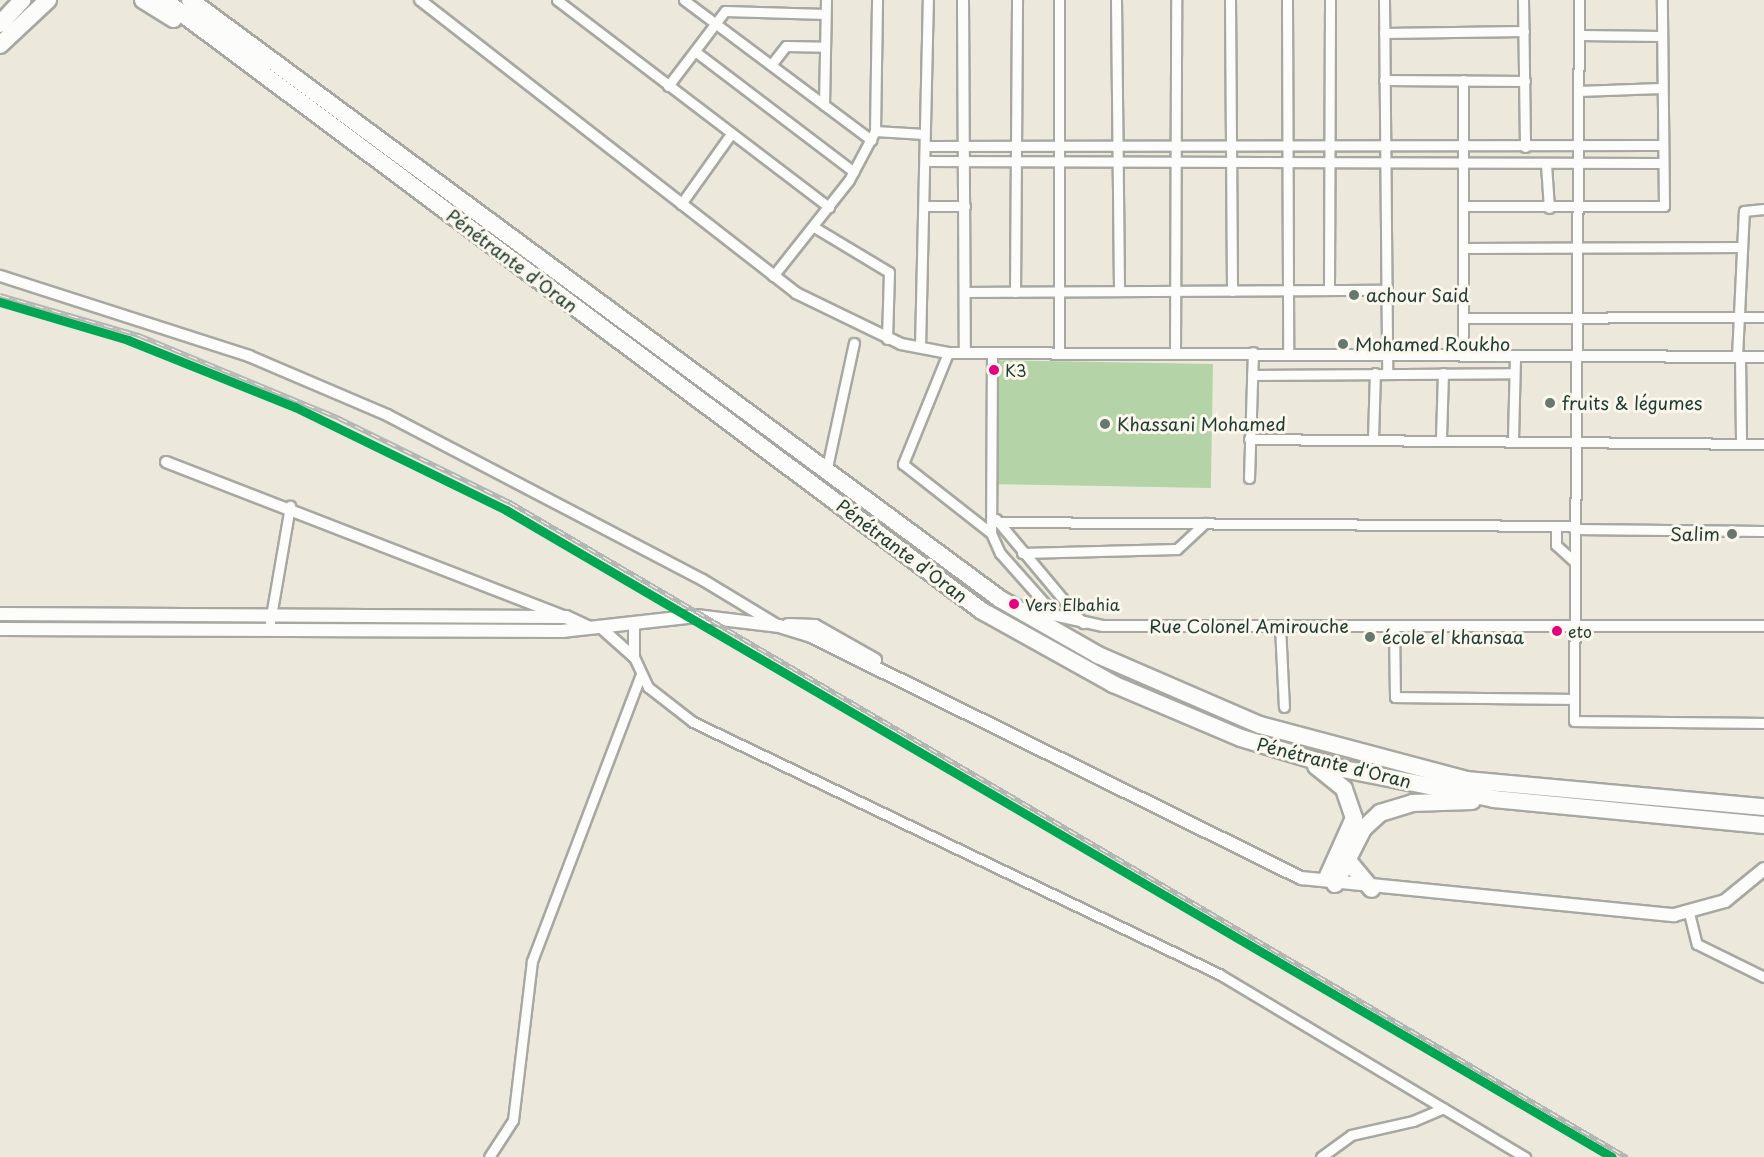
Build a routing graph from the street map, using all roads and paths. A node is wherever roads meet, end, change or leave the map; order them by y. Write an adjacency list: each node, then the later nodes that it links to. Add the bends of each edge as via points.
1 (22, 0): 25 (highway)
2 (48, 0): 31 (highway)
3 (143, 0): 41 (highway)
4 (164, 0): 41 (highway, Pénétrante d'Oran)
5 (190, 0): 131 (highway, Pénétrante d'Oran)
6 (420, 0): 75 (street)
7 (557, 0): 38 (street)
8 (684, 0): 26 (street)
9 (826, 0): 24 (street)
10 (877, 0): 45 (street)
11 (928, 0): 44 (street)
12 (963, 0): 46 (street)
13 (1017, 0): 47 (street)
14 (1059, 0): 50 (street)
15 (1116, 0): 48 (street)
16 (1176, 0): 51 (street)
17 (1230, 0): 53 (street)
18 (1287, 0): 54 (street)
19 (1330, 0): 55 (street)
20 (1384, 0): 28 (street)
21 (1523, 0): 27 (street)
22 (1579, 0): 29 (street)
23 (1662, 0): 30 (street)
24 (825, 14): 26 (street, via 724,11); 32 (street)
25 (0, 24)
26 (717, 25): 33 (street); 34 (street)
27 (1524, 31): 28 (street); 37 (street)
28 (1384, 33): 35 (street)
29 (1579, 35): 30 (street); 40 (street)
30 (1662, 36): 39 (street)
31 (0, 45)
32 (825, 47): 34 (street, via 786,46); 42 (street)
33 (696, 52): 38 (street); 74 (street)
34 (771, 65): 42 (street)
35 (1384, 80): 36 (street); 59 (street)
36 (1463, 80): 37 (street); 56 (street)
37 (1525, 81): 57 (street)
38 (668, 86): 43 (street)
39 (1661, 88): 40 (street); 49 (street)
40 (1578, 91): 58 (street)
41 (286, 92): 165 (highway, Pénétrante d'Oran, via 982,611 1113,684)
42 (824, 105): 45 (street)
43 (731, 134): 75 (street); 79 (street)
44 (924, 134): 45 (street); 52 (street)
45 (873, 136): 74 (street)
46 (965, 144): 47 (street); 52 (street); 60 (street)
47 (1016, 144): 50 (street); 63 (street)
48 (1116, 144): 50 (street); 51 (street); 67 (street)
49 (1661, 145): 58 (street); 70 (street)
50 (1060, 146): 61 (street)
51 (1174, 146): 53 (street); 64 (street)
52 (925, 147): 62 (street)
53 (1232, 147): 54 (street); 65 (street)
54 (1290, 147): 55 (street); 66 (street)
55 (1331, 147): 59 (street); 68 (street)
56 (1465, 147): 57 (street); 59 (street); 69 (street)
57 (1525, 147): 58 (street)
58 (1577, 147): 73 (street)
59 (1385, 148): 71 (street)
60 (965, 160): 62 (street); 63 (street); 77 (street)
61 (1062, 160): 63 (street); 67 (street); 92 (street)
62 (926, 161): 76 (street)
63 (1017, 161): 96 (street)
64 (1174, 162): 65 (street); 67 (street); 97 (street)
65 (1232, 162): 66 (street); 94 (street)
66 (1290, 162): 68 (street); 89 (street)
67 (1117, 163): 93 (street)
68 (1332, 163): 71 (street); 90 (street)
69 (1465, 163): 71 (street); 72 (street); 78 (street)
70 (1661, 163): 73 (street); 81 (street, via 1664,206)
71 (1385, 164): 91 (street)
72 (1546, 164): 73 (street); 80 (street)
73 (1578, 165): 81 (street)
74 (854, 172): 79 (street)
75 (681, 204): 88 (street)
76 (925, 206): 77 (street); 104 (street)
77 (965, 206): 95 (street)
78 (1466, 206): 80 (street); 85 (street)
79 (829, 207): 83 (street)
80 (1549, 207): 81 (street)
81 (1578, 208): 86 (street)
82 (1764, 209): 84 (street, via 1744,211)
83 (814, 227): 88 (street); 102 (street, via 889,272)
84 (1742, 247): 86 (street); 98 (street)
85 (1466, 248): 86 (street); 100 (street)
86 (1579, 250): 101 (street)
87 (0, 276): 153 (street, via 249,356 387,415 703,580)
88 (773, 276): 102 (street, via 822,309)
89 (1290, 290): 90 (street); 94 (street); 112 (street)
90 (1329, 290): 91 (street)
91 (1386, 290): 108 (street)
92 (1059, 291): 93 (street); 96 (street); 111 (street)
93 (1119, 291): 97 (street)
94 (1232, 291): 97 (street)
95 (965, 292): 96 (street); 109 (street)
96 (1016, 292)
97 (1174, 292): 106 (street)
98 (1739, 317): 99 (street); 101 (street); 116 (street)
99 (1764, 317)
100 (1464, 318): 101 (street); 113 (street)
101 (1580, 319): 115 (street)
102 (887, 339): 104 (street)
103 (854, 343): 131 (street)
104 (920, 347): 105 (street)
105 (948, 352): 109 (street); 140 (street, via 903,464)
106 (1175, 352): 107 (street); 111 (street)
107 (1253, 352): 112 (street); 122 (street)
108 (1386, 352): 112 (street); 113 (street); 118 (street)
109 (966, 353): 110 (street)
110 (992, 353): 111 (street); 134 (street)
111 (1059, 353)
112 (1288, 353)
113 (1463, 354): 114 (street)
114 (1515, 355): 115 (street); 121 (street)
115 (1581, 355): 116 (street); 127 (street)
116 (1739, 357): 117 (street); 128 (street)
117 (1764, 357)
118 (1387, 372): 119 (street); 120 (street)
119 (1375, 373): 122 (street); 125 (street)
120 (1443, 373): 121 (street); 123 (street)
121 (1514, 373): 126 (street)
122 (1252, 375): 124 (street)
123 (1441, 438): 125 (street); 126 (street)
124 (1249, 439): 125 (street); 132 (street)
125 (1374, 439)
126 (1513, 439): 127 (street)
127 (1577, 443): 128 (street); 138 (street)
128 (1741, 444): 129 (street)
129 (1764, 444)
130 (166, 462): 133 (street)
131 (826, 472): 144 (highway, Pénétrante d'Oran)
132 (1249, 478)
133 (290, 506): 147 (street); 148 (street)
134 (991, 508): 135 (street); 140 (street)
135 (997, 522): 136 (street); 141 (street)
136 (1205, 523): 137 (street); 141 (street, via 1177,549)
137 (1556, 526): 138 (street); 142 (street, via 1556,545)
138 (1574, 527): 139 (street); 142 (street)
139 (1764, 531)
140 (991, 533): 143 (street, via 1000,554)
141 (1022, 553): 151 (street)
142 (1574, 561): 156 (street)
143 (1036, 593): 145 (street, via 1033,604); 149 (street)
144 (1000, 599): 145 (street, Rue Colonel Amirouche); 167 (highway, Pénétrante d'Oran, via 1159,685 1342,751 1466,780)
145 (1023, 607): 149 (street, Rue Colonel Amirouche)
146 (0, 614): 147 (main road)
147 (269, 616): 148 (main road); 159 (street)
148 (566, 617): 152 (main road)
149 (1058, 618): 151 (street, Rue Colonel Amirouche)
150 (634, 622): 152 (main road); 153 (main road, via 696,616); 160 (street)
151 (1083, 623): 154 (street, Rue Colonel Amirouche)
152 (593, 626): 159 (main road); 160 (street)
153 (779, 626): 171 (main road, via 815,626 956,709 1271,867)
154 (1280, 626): 155 (street, Rue Colonel Amirouche); 163 (street)
155 (1394, 626): 156 (street, Rue Colonel Amirouche); 162 (street, via 1395,697)
156 (1574, 626): 157 (street, Rue Colonel Amirouche); 162 (street)
157 (1764, 626)
158 (0, 629): 159 (main road)
159 (272, 630)
160 (634, 657): 161 (street)
161 (641, 674): 175 (street, via 693,722 1219,974); 176 (street, via 532,961 513,1120)
162 (1573, 699): 164 (street, via 1574,721)
163 (1284, 708)
164 (1764, 723)
165 (1276, 751): 166 (highway, Pénétrante d'Oran); 171 (highway, via 1333,777 1352,802 1354,818)
166 (1494, 799): 168 (highway, Pénétrante d'Oran); 169 (highway, via 1391,808 1363,829)
167 (1764, 807)
168 (1764, 825)
169 (1349, 862): 171 (highway); 172 (highway)
170 (1764, 869): 173 (main road, via 1725,901)
171 (1330, 883): 172 (main road)
172 (1372, 889): 173 (main road, via 1658,915)
173 (1689, 913): 174 (street, via 1697,944)
174 (1764, 977)
175 (1443, 1108): 177 (street, via 1413,1121 1351,1135); 178 (street)
176 (489, 1157)
177 (1321, 1157)
178 (1525, 1157)

